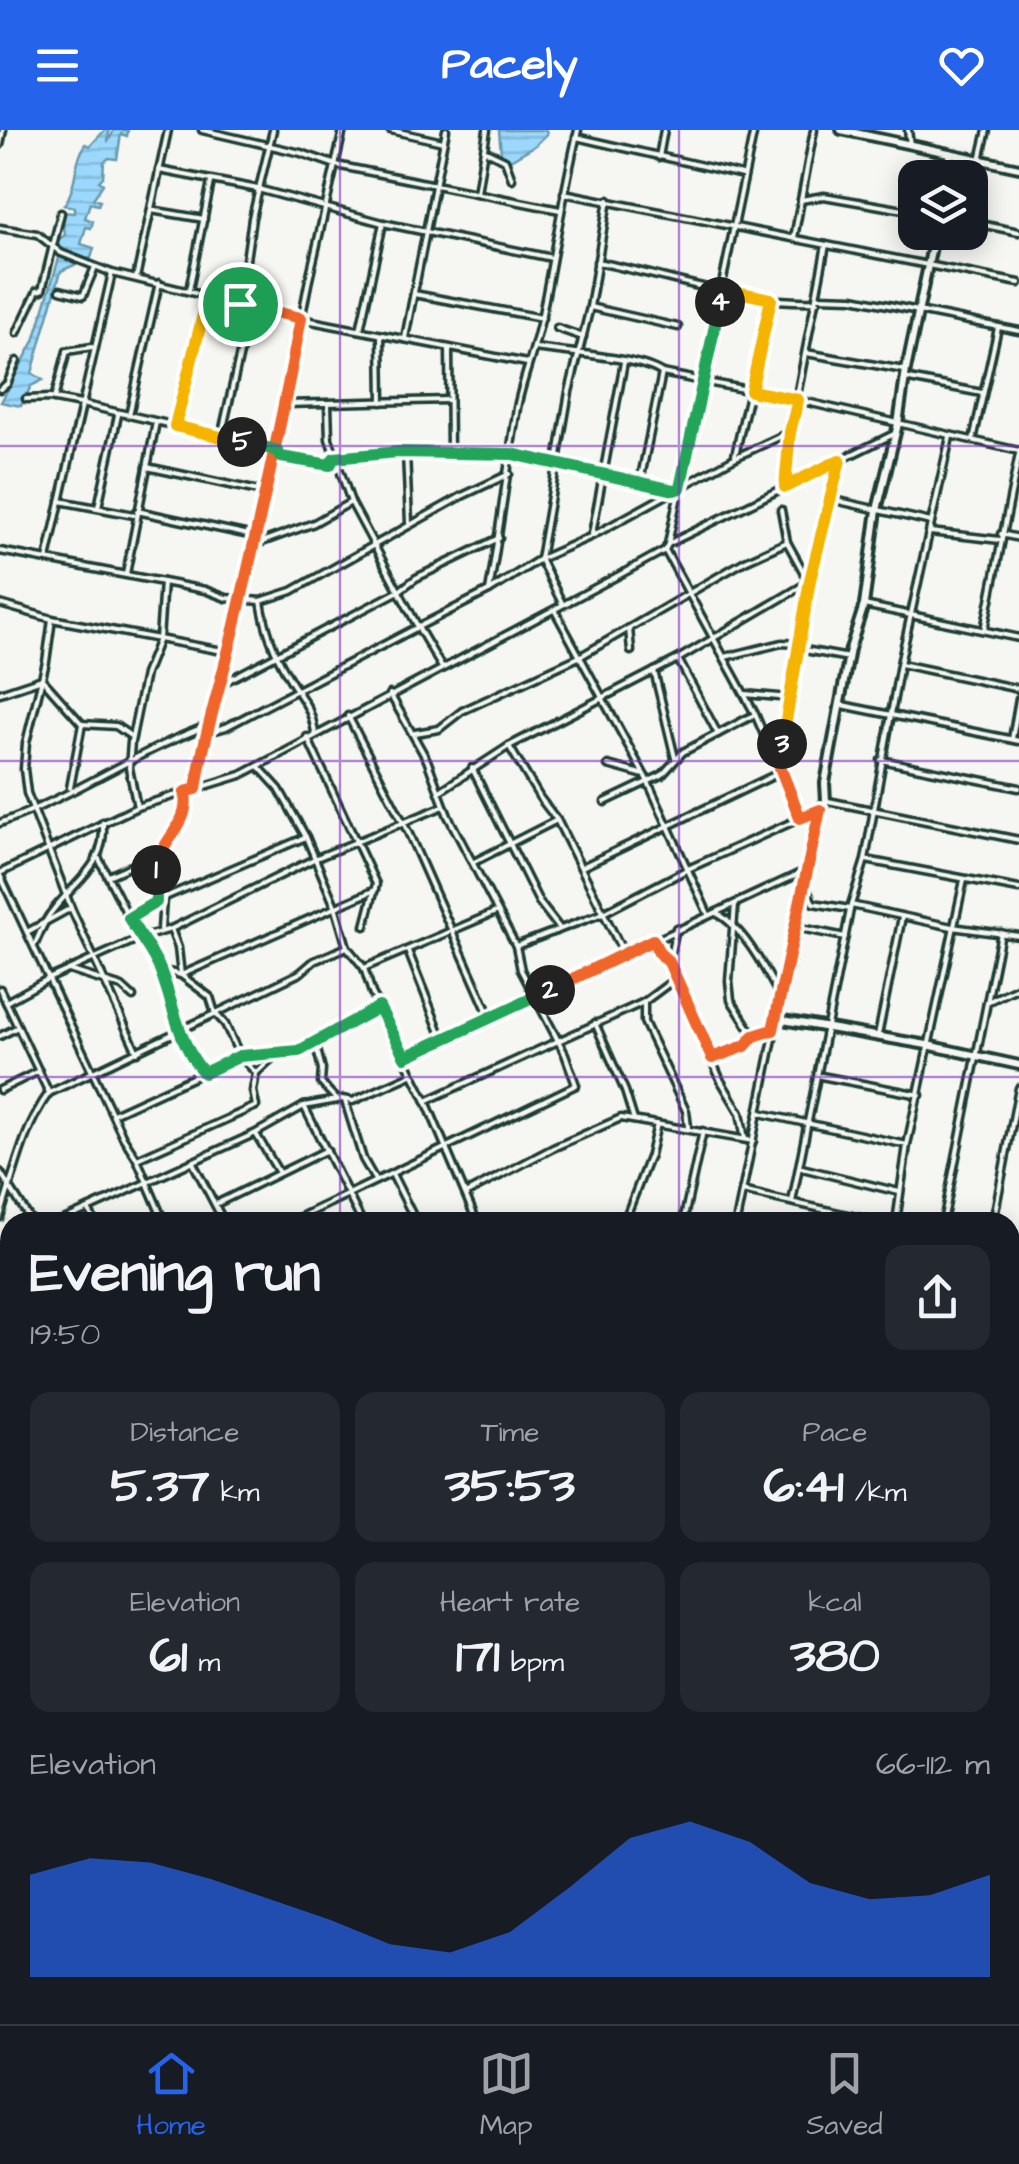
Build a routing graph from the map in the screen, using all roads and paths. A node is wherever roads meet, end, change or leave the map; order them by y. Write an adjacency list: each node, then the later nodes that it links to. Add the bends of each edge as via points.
1 (3, 130): 20 (street)
2 (168, 130): 31 (street)
3 (202, 130): 17 (street)
4 (273, 130): 22 (street)
5 (343, 130): 29 (street)
6 (390, 130): 19 (street)
7 (446, 130): 19 (street)
8 (488, 130): 23 (street)
9 (578, 130): 18 (street)
10 (664, 130): 25 (street)
11 (754, 130): 32 (street)
12 (814, 130): 40 (street)
13 (840, 130): 16 (street)
14 (908, 130): 21 (street)
15 (986, 130): 27 (street)
16 (850, 131): 21 (street)
17 (224, 132): 22 (street)
18 (576, 137): 25 (street); 38 (street)
19 (443, 142): 35 (street)
20 (0, 144)
21 (910, 145): 24 (street)
22 (269, 146): 29 (street); 36 (street)
23 (484, 150): 33 (street, via 505,160); 37 (street)
24 (950, 154): 26 (street); 27 (street)
25 (659, 157): 32 (street)
26 (949, 160)
27 (980, 160)
28 (988, 162): 30 (street)
29 (336, 165): 35 (street); 43 (street)
30 (1019, 168)
31 (160, 170): 34 (street); 42 (street)
32 (742, 175): 48 (street)
33 (512, 179)
34 (212, 180): 36 (street); 46 (street)
35 (435, 185): 37 (street); 51 (street)
36 (258, 190): 43 (street); 72 (street)
37 (477, 193): 44 (street)
38 (564, 193): 39 (street); 44 (street)
39 (608, 200): 48 (street); 58 (street)
40 (801, 200): 41 (street, via 824,196); 53 (street)
41 (898, 209)
42 (150, 210): 46 (street); 62 (street)
43 (327, 210): 47 (street); 76 (street)
44 (560, 210): 57 (street)
45 (61, 214): 55 (street)
46 (204, 220): 67 (street)
47 (382, 224): 51 (street); 81 (street)
48 (733, 226): 53 (street); 65 (street)
49 (988, 226): 52 (street)
50 (0, 228): 55 (street, via 37,234)
51 (426, 232): 57 (street); 68 (street)
52 (1019, 232)
53 (794, 239): 54 (street)
54 (826, 245): 59 (street); 71 (street)
55 (52, 246): 60 (street); 83 (street, via 42,290)
56 (932, 250): 59 (street)
57 (552, 258): 77 (street)
58 (597, 262): 65 (street); 74 (street)
59 (929, 264): 63 (street); 75 (street)
60 (95, 267): 61 (street); 66 (street, via 83,296)
61 (112, 273): 62 (street); 106 (street)
62 (136, 278): 64 (street)
63 (1019, 282)
64 (159, 283): 67 (street); 110 (street)
65 (723, 289): 70 (street); 97 (street)
66 (60, 290)
67 (189, 290): 69 (street)
68 (414, 294): 77 (street); 86 (street)
69 (208, 295): 72 (street); 112 (street)
70 (771, 299): 71 (street); 99 (street)
71 (817, 299): 75 (street, via 852,298); 90 (street)
72 (240, 304): 73 (street)
73 (251, 306): 76 (street); 115 (street)
74 (590, 308): 78 (street); 85 (street)
75 (920, 312): 80 (street); 96 (street)
76 (301, 318): 81 (street); 107 (street)
77 (542, 318): 89 (street)
78 (678, 327)
79 (557, 328): 85 (street)
80 (998, 328): 82 (street); 100 (street)
81 (360, 330): 84 (street)
82 (1019, 331)
83 (17, 332)
84 (381, 334): 86 (street); 105 (street)
85 (583, 337): 91 (street)
86 (405, 338): 88 (street)
87 (92, 347): 102 (street, via 66,351)
88 (449, 348): 94 (street); 103 (street)
89 (535, 348): 91 (street); 94 (street)
90 (806, 353): 96 (street); 104 (street)
91 (578, 355): 93 (street); 126 (street)
92 (17, 361): 98 (street)
93 (624, 362): 95 (street); 129 (street)
94 (527, 364): 122 (street)
95 (662, 374): 97 (street); 130 (street)
96 (905, 374): 100 (street); 113 (street)
97 (703, 382): 99 (street); 132 (street)
98 (0, 388)
99 (751, 391): 104 (street); 124 (street)
100 (982, 393): 117 (street)
101 (26, 399): 102 (street)
102 (54, 399): 106 (street)
103 (448, 400): 105 (street); 120 (street)
104 (798, 400): 113 (street); 114 (street)
105 (382, 402): 108 (street)
106 (81, 404): 109 (street); 135 (street)
107 (285, 404): 108 (street); 118 (street)
108 (328, 404): 123 (street)
109 (118, 415): 110 (street); 137 (street)
110 (129, 417): 111 (street)
111 (156, 422): 112 (street); 127 (street)
112 (175, 426): 115 (street)
113 (897, 428): 116 (street); 125 (street); 139 (street)
114 (790, 432): 124 (street); 131 (street)
115 (221, 437): 118 (street)
116 (950, 437): 117 (street); 141 (street)
117 (972, 442): 121 (street)
118 (276, 450): 123 (street, via 281,457 330,465); 133 (street)
119 (406, 452): 120 (street); 123 (street); 142 (street)
120 (450, 452): 122 (street)
121 (1019, 453): 146 (street)
122 (512, 454): 126 (street); 128 (street)
123 (334, 458): 136 (street)
124 (734, 458): 132 (street)
125 (840, 460): 131 (street); 134 (street)
126 (557, 463): 129 (street); 154 (street)
127 (147, 466): 133 (street); 140 (street)
128 (509, 474): 142 (street); 147 (street)
129 (605, 474): 130 (street); 145 (street)
130 (640, 482): 132 (street)
131 (785, 487): 152 (street)
132 (677, 489): 145 (street); 152 (street)
133 (264, 492): 144 (street)
134 (830, 499): 139 (street); 158 (street)
135 (60, 501): 137 (street); 155 (street)
136 (351, 502): 150 (street); 151 (street, via 314,524)
137 (98, 507): 140 (street)
138 (781, 510): 149 (street)
139 (877, 510): 141 (street); 165 (street)
140 (136, 513): 144 (street); 156 (street)
141 (931, 522): 143 (street)
142 (410, 525): 150 (street)
143 (930, 532): 146 (street); 168 (street)
144 (254, 536): 151 (street)
145 (592, 536): 154 (street)
146 (1000, 537): 148 (street); 172 (street)
147 (499, 538): 159 (street); 160 (street)
148 (1019, 538)
149 (786, 542): 158 (street); 161 (street)
150 (374, 545): 160 (street); 163 (street)
151 (252, 546): 162 (street)
152 (666, 547): 161 (street); 164 (street)
153 (0, 550): 155 (street)
154 (540, 559): 159 (street); 164 (street)
155 (47, 560): 156 (street)
156 (126, 574): 157 (street)
157 (163, 582): 162 (street); 175 (street)
158 (809, 582): 173 (street); 176 (street)
159 (489, 590): 170 (street)
160 (398, 591): 170 (street); 179 (street)
161 (689, 594): 171 (street); 173 (street)
162 (240, 599): 163 (street); 178 (street)
163 (261, 601): 179 (street)
164 (562, 603): 167 (street)
165 (864, 605): 168 (street); 182 (street)
166 (0, 606): 169 (street)
167 (554, 610): 180 (street); 185 (street)
168 (911, 614): 172 (street); 184 (street)
169 (52, 619): 175 (street); 187 (street)
170 (418, 627): 185 (street); 190 (street)
171 (629, 628): 177 (street); 180 (street)
172 (984, 630): 174 (street)
173 (714, 637): 181 (street); 183 (street)
174 (1019, 638)
175 (159, 639): 178 (street); 206 (street)
176 (798, 646): 181 (street, via 782,643); 182 (street); 194 (street)
177 (630, 651)
178 (228, 652): 188 (street)
179 (277, 654): 188 (street); 190 (street)
180 (581, 656): 195 (street); 204 (street, via 462,711 439,729)
181 (725, 657): 193 (street)
182 (848, 658): 197 (street)
183 (678, 659): 186 (street); 205 (street)
184 (900, 664): 189 (street); 199 (street)
185 (441, 667): 192 (street)
186 (654, 671): 195 (street); 212 (street)
187 (42, 679): 191 (street); 201 (street); 232 (street, via 24,770)
188 (221, 684): 202 (street)
189 (1019, 688)
190 (296, 690): 202 (street); 203 (street, via 308,704)
191 (0, 692)
192 (390, 694): 200 (street); 204 (street)
193 (745, 694): 194 (street); 198 (street)
194 (790, 698): 214 (street)
195 (603, 699): 210 (street); 219 (street)
196 (1019, 699): 208 (street)
197 (840, 705): 199 (street); 226 (street)
198 (756, 714): 205 (street); 214 (street)
199 (890, 715): 208 (street); 213 (street)
200 (348, 716): 203 (street); 237 (street)
201 (82, 724): 206 (street, via 116,726); 223 (street)
202 (209, 728): 211 (street); 222 (street)
203 (315, 733): 207 (street)
204 (413, 734): 225 (street)
205 (718, 735): 212 (street)
206 (132, 736): 211 (street)
207 (307, 737): 216 (street); 242 (street)
208 (1012, 739): 209 (street)
209 (1019, 740)
210 (509, 746): 217 (street); 234 (street)
211 (130, 759): 223 (street); 229 (street)
212 (675, 760): 220 (street)
213 (881, 760): 221 (street); 231 (street)
214 (778, 762): 218 (street)
215 (608, 765): 219 (street)
216 (258, 766): 222 (street); 239 (street)
217 (472, 768): 225 (street); 241 (street)
218 (781, 772): 233 (street); 238 (street)
219 (644, 775): 220 (street)
220 (648, 782): 227 (street); 238 (street)
221 (1019, 788)
222 (196, 789): 224 (street)
223 (70, 790): 232 (street)
224 (185, 792): 229 (street); 244 (street, via 181,825)
225 (440, 792): 228 (street)
226 (826, 801): 230 (street); 231 (street)
227 (605, 802)
228 (444, 806): 237 (street); 248 (street)
229 (137, 807): 235 (street)
230 (820, 810): 233 (street); 251 (street)
231 (874, 810): 240 (street); 247 (street)
232 (32, 812): 236 (street); 243 (street)
233 (800, 818): 250 (street)
234 (557, 820): 241 (street); 249 (street)
235 (103, 822): 243 (street); 245 (street)
236 (0, 823)
237 (402, 824): 242 (street); 279 (street)
238 (668, 825): 249 (street); 250 (street)
239 (306, 837): 246 (street); 259 (street)
240 (1019, 840)
241 (508, 843): 248 (street); 277 (street)
242 (357, 844): 246 (street); 257 (street)
243 (47, 849): 252 (street); 258 (street)
244 (159, 854): 253 (street); 260 (street)
245 (99, 859): 253 (street); 258 (street)
246 (314, 860): 262 (street); 275 (street)
247 (865, 860): 254 (street); 263 (street)
248 (474, 862): 265 (street)
249 (582, 867): 266 (street)
250 (688, 869): 266 (street); 267 (street)
251 (803, 872): 255 (street); 261 (street)
252 (0, 874): 280 (street)
253 (108, 876): 269 (street)
254 (964, 880): 256 (street); 274 (street)
255 (804, 884): 263 (street, via 813,902); 273 (street)
256 (1019, 889)
257 (375, 890): 262 (street); 271 (street)
258 (66, 895): 264 (street); 270 (street)
259 (163, 898): 260 (street); 278 (street)
260 (156, 902): 269 (street)
261 (736, 904): 267 (street); 272 (street)
262 (334, 906): 288 (street); 296 (street)
263 (851, 907): 268 (street); 283 (street)
264 (71, 908): 270 (street); 291 (street)
265 (496, 912): 279 (street); 287 (street)
266 (602, 913): 277 (street); 290 (street)
267 (711, 913): 272 (street); 276 (street)
268 (902, 917): 274 (street); 319 (street)
269 (129, 918): 284 (street)
270 (46, 921): 280 (street); 286 (street)
271 (365, 926)
272 (733, 926): 304 (street, via 756,951); 318 (street, via 731,1000)
273 (794, 926): 283 (street); 304 (street)
274 (952, 927): 281 (street); 323 (street)
275 (171, 928): 278 (street); 296 (street)
276 (676, 928): 285 (street); 292 (street)
277 (560, 929): 287 (street)
278 (161, 930): 284 (street)
279 (452, 930): 289 (street); 310 (street)
280 (27, 932): 286 (street)
281 (1000, 933): 282 (street); 307 (street)
282 (1019, 936)
283 (845, 937): 314 (street)
284 (140, 938): 291 (street); 295 (street)
285 (653, 940): 290 (street); 292 (street)
286 (34, 946): 297 (street)
287 (516, 946): 302 (street)
288 (347, 947): 293 (street); 309 (street)
289 (407, 949): 293 (street); 320 (street)
290 (625, 956): 302 (street)
291 (94, 959): 294 (street); 299 (street)
292 (669, 962): 298 (street)
293 (364, 968): 308 (street)
294 (68, 970): 297 (street); 299 (street)
295 (161, 970): 296 (street); 315 (street)
296 (180, 975): 309 (street, via 210,996)
297 (48, 979): 305 (street); 332 (street)
298 (675, 980): 306 (street); 329 (street)
299 (105, 984): 303 (street); 324 (street)
300 (1019, 987): 307 (street)
301 (0, 990): 305 (street)
302 (534, 996): 310 (street); 321 (street)
303 (133, 997)
304 (781, 998): 311 (street)
305 (6, 1002): 313 (street)
306 (644, 1002): 312 (street); 350 (street, via 644,1022)
307 (987, 1003): 328 (street)
308 (379, 1007): 322 (street); 327 (street)
309 (215, 1013): 315 (street); 326 (street)
310 (490, 1018): 320 (street)
311 (777, 1019): 314 (street); 316 (street)
312 (594, 1022): 321 (street); 347 (street)
313 (18, 1027): 317 (street); 331 (street)
314 (828, 1027): 319 (street); 336 (street)
315 (179, 1029): 324 (street); 333 (street)
316 (773, 1030): 318 (street); 345 (street)
317 (0, 1036)
318 (754, 1036): 329 (street, via 750,1044)
319 (878, 1037): 323 (street)
320 (443, 1040): 327 (street)
321 (557, 1040): 343 (street); 356 (street, via 576,1085)
322 (315, 1042): 325 (street); 341 (street, via 321,1083)
323 (928, 1045): 328 (street); 340 (street)
324 (137, 1052): 332 (street)
325 (278, 1053): 326 (street); 334 (street)
326 (240, 1056): 333 (street); 334 (street)
327 (405, 1057): 335 (street)
328 (976, 1057): 330 (street); 390 (street)
329 (712, 1058): 353 (street)
330 (1019, 1065)
331 (39, 1072): 338 (street); 339 (street)
332 (93, 1072): 339 (street); 346 (street)
333 (204, 1073): 346 (street)
334 (256, 1073): 358 (street, via 256,1106)
335 (412, 1074): 342 (street); 343 (street)
336 (820, 1075): 340 (street); 349 (street)
337 (1019, 1088): 391 (street)
338 (0, 1090)
339 (50, 1093): 366 (street, via 40,1103)
340 (920, 1095): 355 (street)
341 (337, 1100): 342 (street); 344 (street)
342 (346, 1101): 365 (street)
343 (426, 1102): 356 (street)
344 (304, 1106): 352 (street); 357 (street)
345 (759, 1113): 349 (street); 354 (street)
346 (113, 1114): 358 (street)
347 (634, 1120): 348 (street); 369 (street, via 621,1118 580,1136)
348 (657, 1124): 350 (street); 385 (street)
349 (810, 1125): 355 (street); 360 (street)
350 (688, 1128): 351 (street)
351 (703, 1131): 353 (street); 386 (street)
352 (256, 1134): 359 (street); 362 (street)
353 (745, 1138): 354 (street)
354 (753, 1140): 367 (street)
355 (907, 1144): 368 (street)
356 (446, 1147): 363 (street); 369 (street)
357 (327, 1150): 362 (street); 370 (street)
358 (138, 1159): 364 (street)
359 (192, 1161): 364 (street); 373 (street)
360 (800, 1168): 368 (street); 372 (street)
361 (0, 1172): 366 (street)
362 (278, 1173): 373 (street)
363 (392, 1174): 365 (street); 383 (street)
364 (146, 1181): 374 (street); 379 (street)
365 (376, 1182): 370 (street)
366 (10, 1190): 371 (street); 375 (street); 376 (street)
367 (742, 1191): 372 (street); 387 (street)
368 (899, 1192): 389 (street)
369 (466, 1194): 384 (street)
370 (348, 1195): 381 (street); 382 (street)
371 (0, 1196)
372 (792, 1202): 388 (street)
373 (216, 1204): 380 (street)
374 (88, 1209): 377 (street); 378 (street)
375 (2, 1212)
376 (25, 1212)
377 (81, 1212)
378 (90, 1212)
379 (160, 1212)
380 (220, 1212)
381 (311, 1212)
382 (357, 1212)
383 (411, 1212)
384 (473, 1212)
385 (628, 1212)
386 (685, 1212)
387 (738, 1212)
388 (832, 1212)
389 (897, 1212)
390 (945, 1212)
391 (995, 1212)

